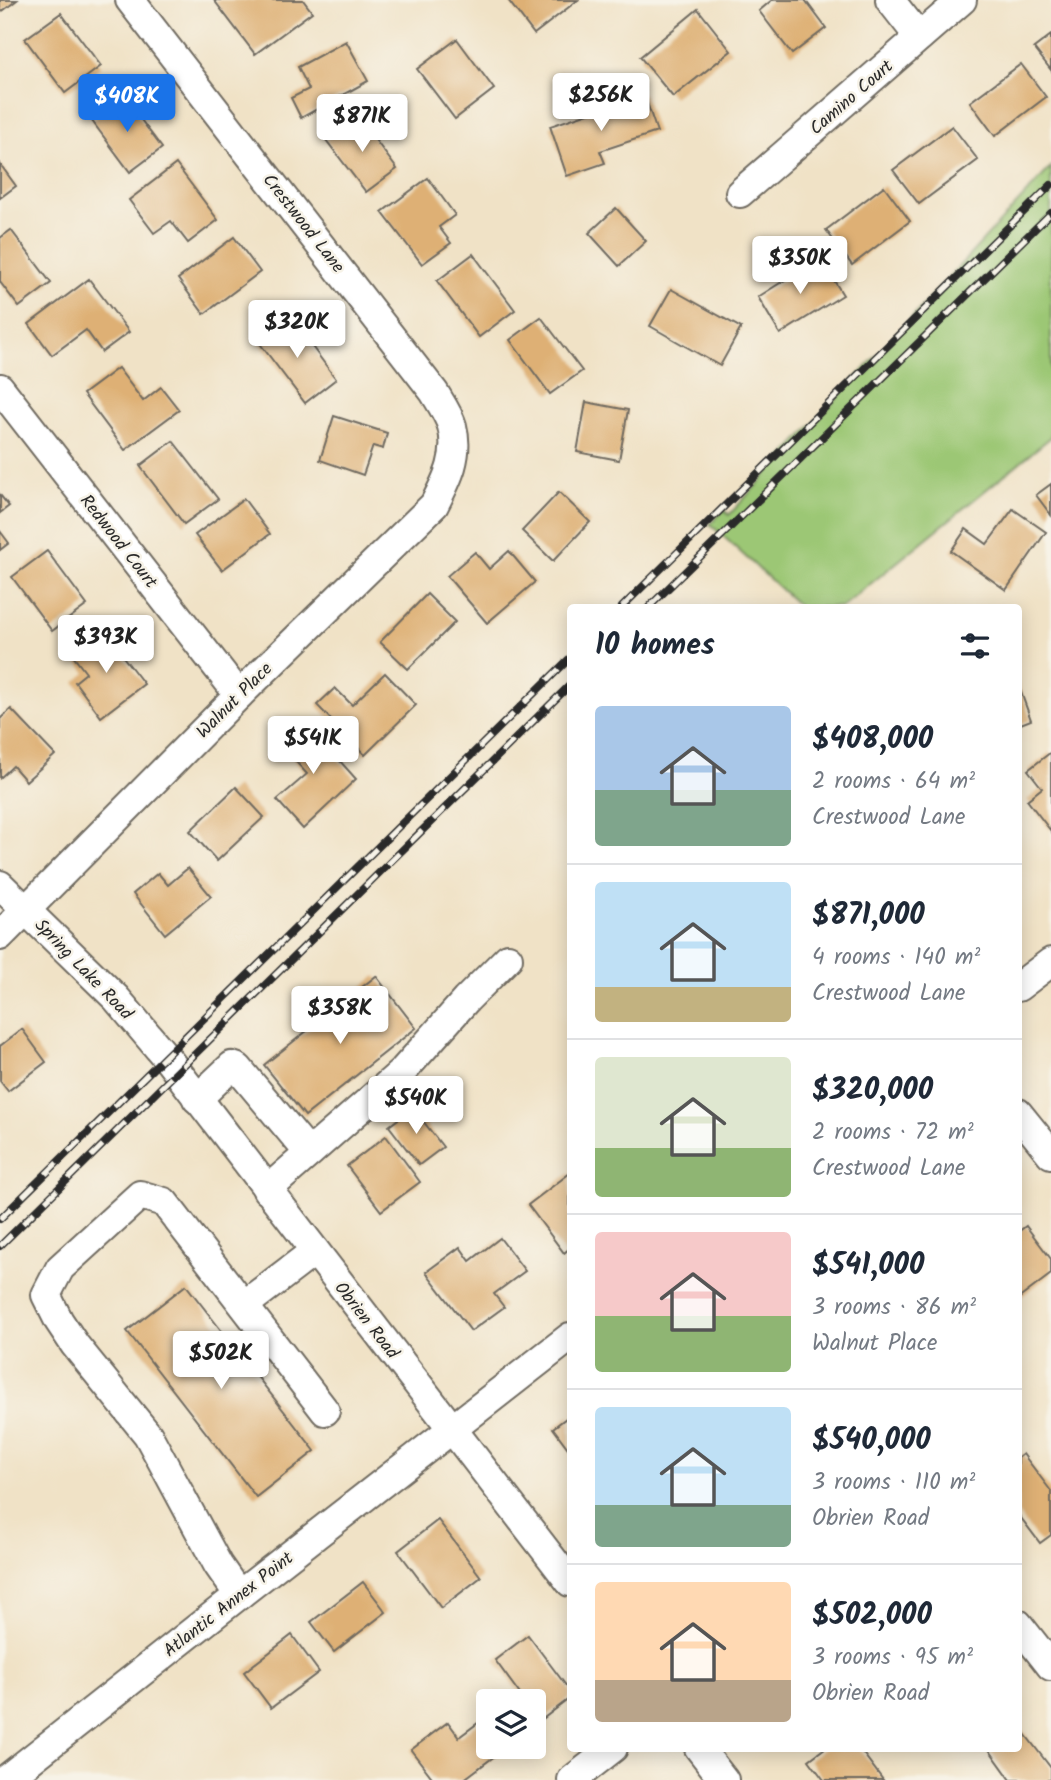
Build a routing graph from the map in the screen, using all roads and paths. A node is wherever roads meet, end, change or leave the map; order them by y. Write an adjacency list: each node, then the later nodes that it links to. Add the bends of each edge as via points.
1 (130, 0): 7 (street, Crestwood Lane, via 434,392 452,426)
2 (890, 0): 4 (street)
3 (962, 0): 4 (street, Camino Court)
4 (919, 37): 5 (street, Camino Court)
5 (740, 193)
6 (0, 388): 8 (street, Redwood Court)
7 (455, 457): 8 (street, Walnut Place, via 433,505)
8 (239, 695): 10 (street, Walnut Place)
9 (0, 885): 10 (street, Spring Lake Road)
10 (26, 910): 11 (street, Walnut Place); 15 (street, Spring Lake Road, via 116,998)
11 (0, 936)
12 (508, 958): 18 (street, via 402,1072)
13 (1051, 962): 14 (street)
14 (1022, 984)
15 (166, 1056): 16 (street, Obrien Road)
16 (197, 1099): 18 (street, via 232,1066 238,1068); 20 (street, Obrien Road)
17 (1022, 1117): 19 (street)
18 (309, 1153): 20 (street)
19 (1051, 1154)
20 (267, 1190): 21 (street, Obrien Road)
21 (315, 1251): 22 (street); 25 (street, Obrien Road)
22 (244, 1305): 24 (street); 27 (street, via 164,1202 139,1195 60,1269 46,1295 75,1345 148,1435)
23 (567, 1340): 25 (street, Atlantic Annex Point)
24 (325, 1412)
25 (453, 1429): 26 (street, Obrien Road); 27 (street, Atlantic Annex Point)
26 (567, 1578)
27 (239, 1595): 32 (street, Atlantic Annex Point)
28 (1022, 1629): 29 (street)
29 (1051, 1666)
30 (608, 1752): 33 (street)
31 (702, 1752): 34 (street)
32 (5, 1780)
33 (572, 1780)
34 (724, 1780)

